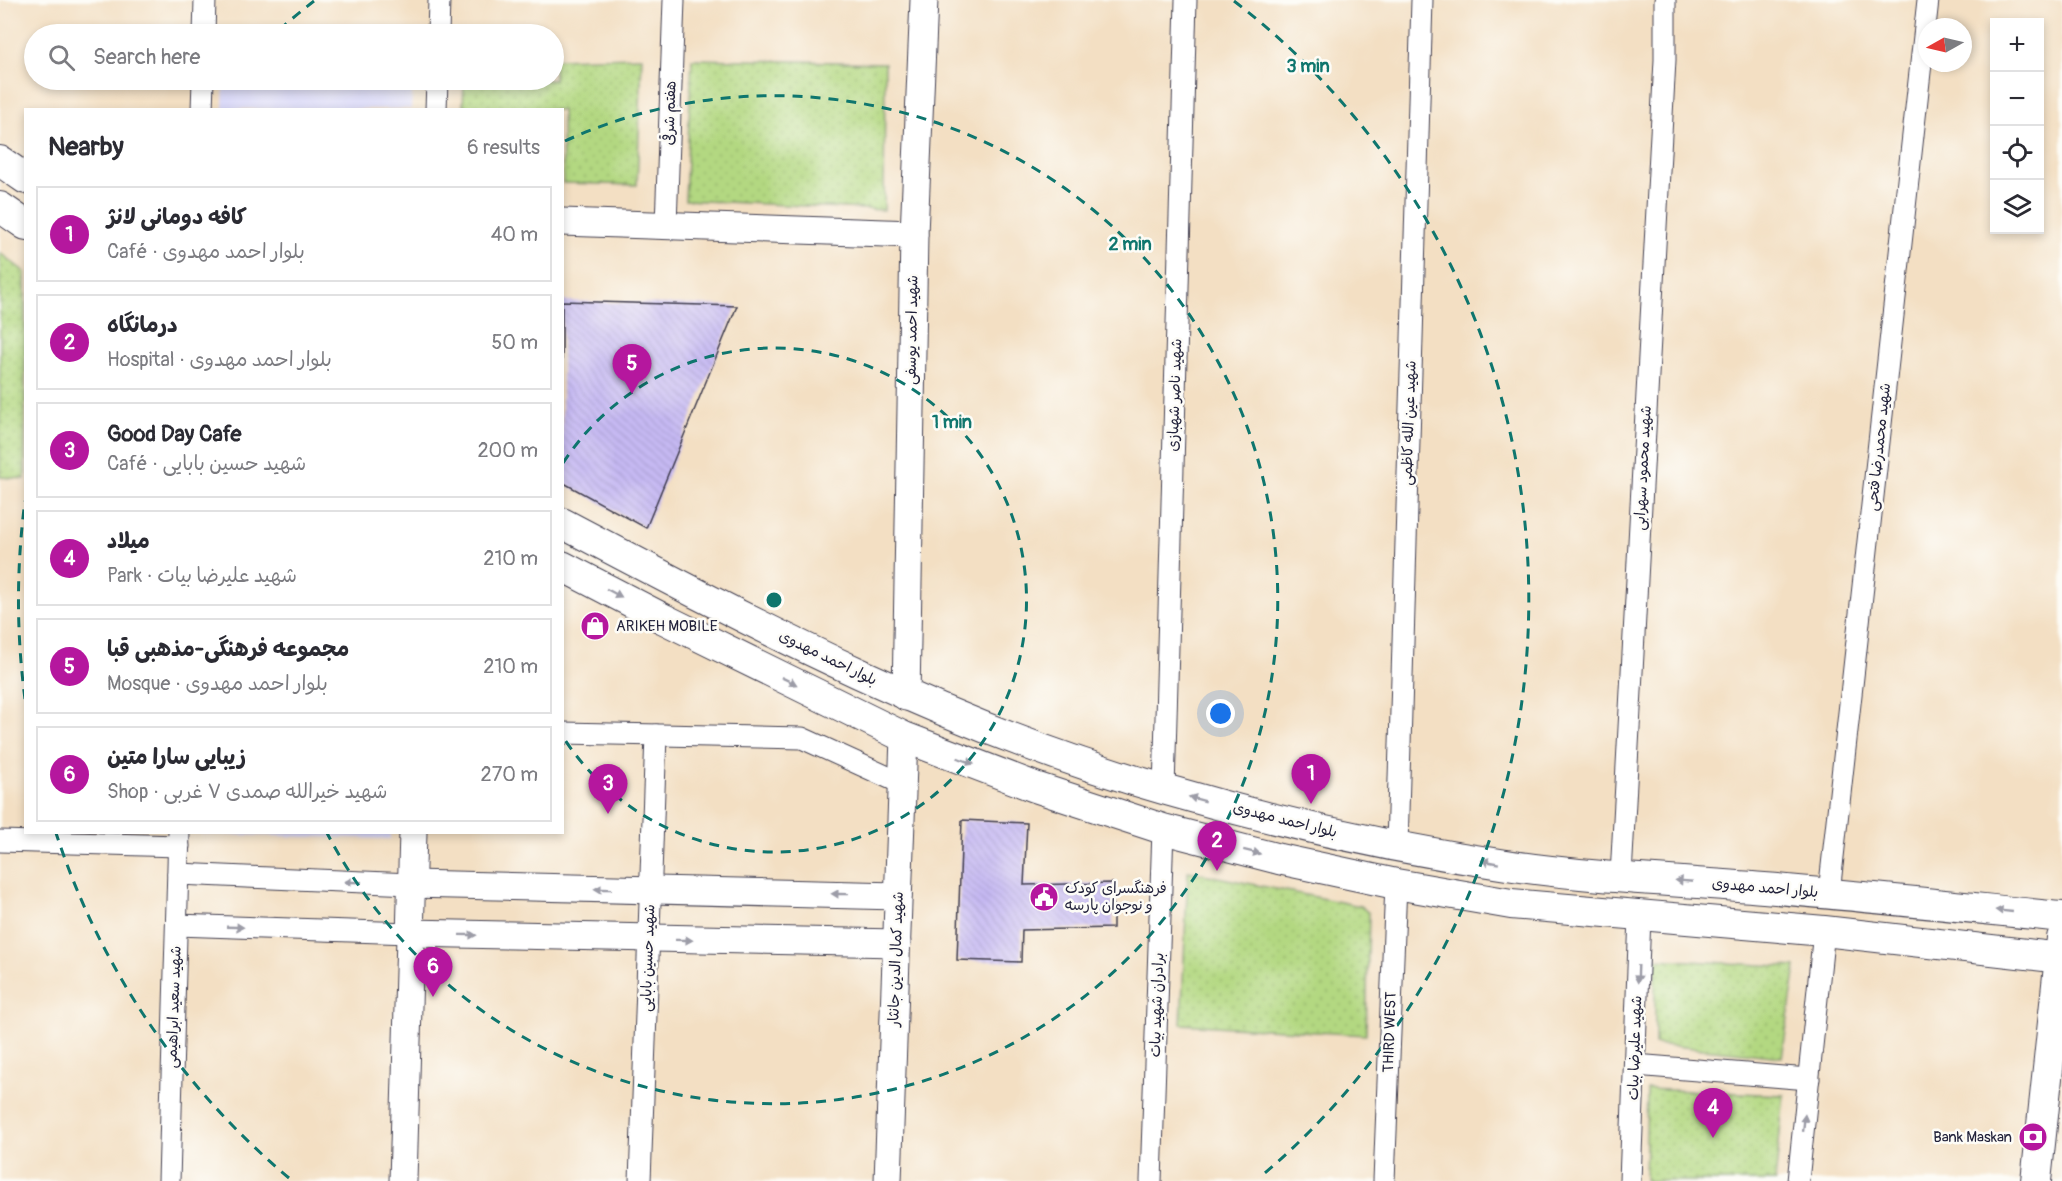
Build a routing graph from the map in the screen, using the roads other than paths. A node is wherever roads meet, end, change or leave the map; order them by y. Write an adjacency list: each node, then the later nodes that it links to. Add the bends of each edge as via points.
1 (205, 0): 10 (street)
2 (439, 0): 11 (street)
3 (674, 0): 22 (street, هفتم شرقی)
4 (924, 0): 23 (street, شهید احمد یوسفی)
5 (1186, 0): 31 (street, شهید ناصر شهبازی)
6 (1422, 0): 36 (street, شهید عین الله کاظمی)
7 (1665, 0): 12 (street, شهید محمود سهرابی)
8 (1675, 0): 12 (street, شهید محمود سهرابی)
9 (1928, 0): 42 (street, شهید محمدرضا فتحی)
10 (204, 24)
11 (438, 24)
12 (1665, 60): 38 (street, شهید محمود سهرابی)
13 (203, 90): 15 (street)
14 (437, 90): 16 (street)
15 (202, 108)
16 (436, 108)
17 (0, 161): 18 (main road)
18 (24, 177)
19 (0, 207): 21 (main road)
20 (564, 222): 22 (street)
21 (24, 224)
22 (666, 225): 23 (street)
23 (914, 234): 26 (street, شهید احمد یوسفی)
24 (564, 524): 26 (main road, بلوار احمد مهدوی)
25 (564, 567): 29 (main road, one-way to 29)
26 (906, 697): 29 (main road); 31 (main road, بلوار احمد مهدوی)
27 (564, 733): 28 (street)
28 (656, 735): 30 (street, via 802,738); 41 (street, شهید حسین بابایی)
29 (904, 737): 30 (street, شهید کمال الدین جانثار); 32 (main road, one-way to 32, via 1035,787)
30 (903, 784): 43 (street, شهید کمال الدین جانثار)
31 (1164, 790): 36 (main road, بلوار احمد مهدوی, one-way to 31)
32 (1163, 829): 40 (main road, one-way to 40); 58 (street, برادران شهید بیات)
33 (413, 834): 39 (street)
34 (179, 839): 35 (street); 37 (street, شهید سعید ابراهیمی)
35 (0, 841)
36 (1397, 846): 38 (main road, بلوار احمد مهدوی, one-way to 36, via 1516,866); 40 (main road)
37 (178, 874): 39 (street, one-way to 37); 46 (street, شهید سعید ابراهیمی)
38 (1621, 876): 42 (main road, بلوار احمد مهدوی, one-way to 38)
39 (411, 884): 41 (street, one-way to 39); 48 (street)
40 (1396, 884): 44 (main road, via 1511,904); 59 (street, THIRD WEST)
41 (650, 890): 43 (street, one-way to 41); 49 (street, شهید حسین بابایی)
42 (1829, 893): 45 (main road, بلوار احمد مهدوی, one-way to 42)
43 (898, 896): 50 (street, شهید کمال الدین جانثار)
44 (1640, 916): 47 (main road); 52 (street, شهید علیرضا بیات, one-way to 52)
45 (2062, 916)
46 (177, 925): 48 (street, one-way to 48); 54 (street, شهید سعید ابراهیمی)
47 (1824, 931): 51 (main road); 53 (street)
48 (410, 933): 49 (street, one-way to 49); 55 (street)
49 (648, 939): 50 (street, one-way to 50); 56 (street, شهید حسین بابایی)
50 (897, 943): 57 (street, شهید کمال الدین جانثار)
51 (2061, 950): 62 (main road)
52 (1635, 1065): 53 (street); 60 (street, شهید علیرضا بیات)
53 (1809, 1079): 61 (street, one-way to 53)
54 (169, 1181)
55 (403, 1181)
56 (640, 1181)
57 (888, 1181)
58 (1151, 1181)
59 (1384, 1181)
60 (1630, 1181)
61 (1798, 1181)
62 (2036, 1181)

